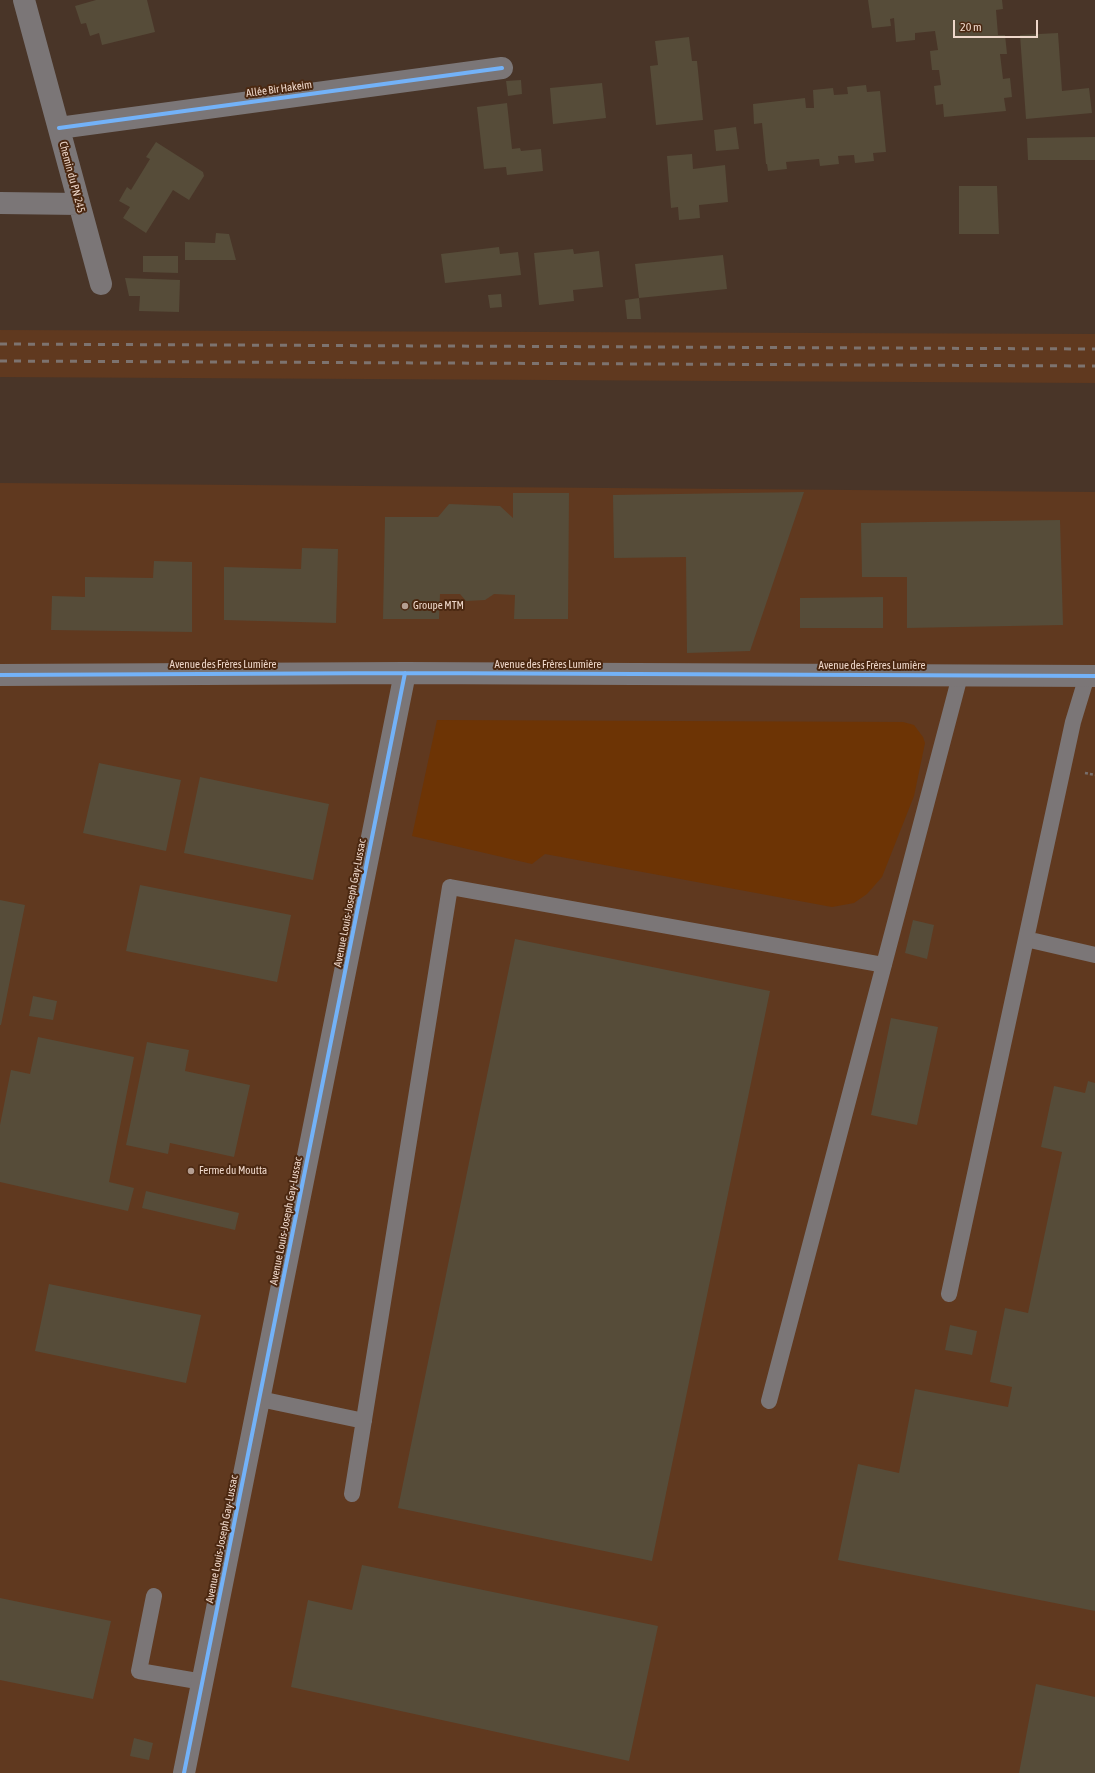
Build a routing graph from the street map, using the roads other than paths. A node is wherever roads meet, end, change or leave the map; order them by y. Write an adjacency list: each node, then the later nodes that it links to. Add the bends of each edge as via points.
1 (24, 0): 3 (street, Chemin du PN 245)
2 (502, 68): 3 (street, Allée Bir Hakeim)
3 (59, 128): 5 (street, Chemin du PN 245)
4 (0, 203): 5 (street)
5 (79, 204): 6 (street, Chemin du PN 245)
6 (101, 284)
7 (405, 673): 8 (street, Avenue des Frères Lumière); 9 (street, Avenue des Frères Lumière); 15 (street, Avenue Louis-Joseph Gay-Lussac)
8 (0, 675)
9 (960, 676): 10 (street, Avenue des Frères Lumière); 13 (lane)
10 (1091, 676): 11 (lane, via 1073,722)
11 (1026, 939): 12 (lane); 14 (lane)
12 (1095, 955)
13 (884, 965): 16 (lane); 17 (lane, via 450,887)
14 (949, 1294)
15 (260, 1399): 17 (lane); 20 (street, Avenue Louis-Joseph Gay-Lussac)
16 (769, 1401)
17 (364, 1421): 18 (lane)
18 (352, 1494)
19 (154, 1596): 20 (lane, via 139,1671)
20 (203, 1682): 21 (street, Avenue Louis-Joseph Gay-Lussac)
21 (184, 1773)

